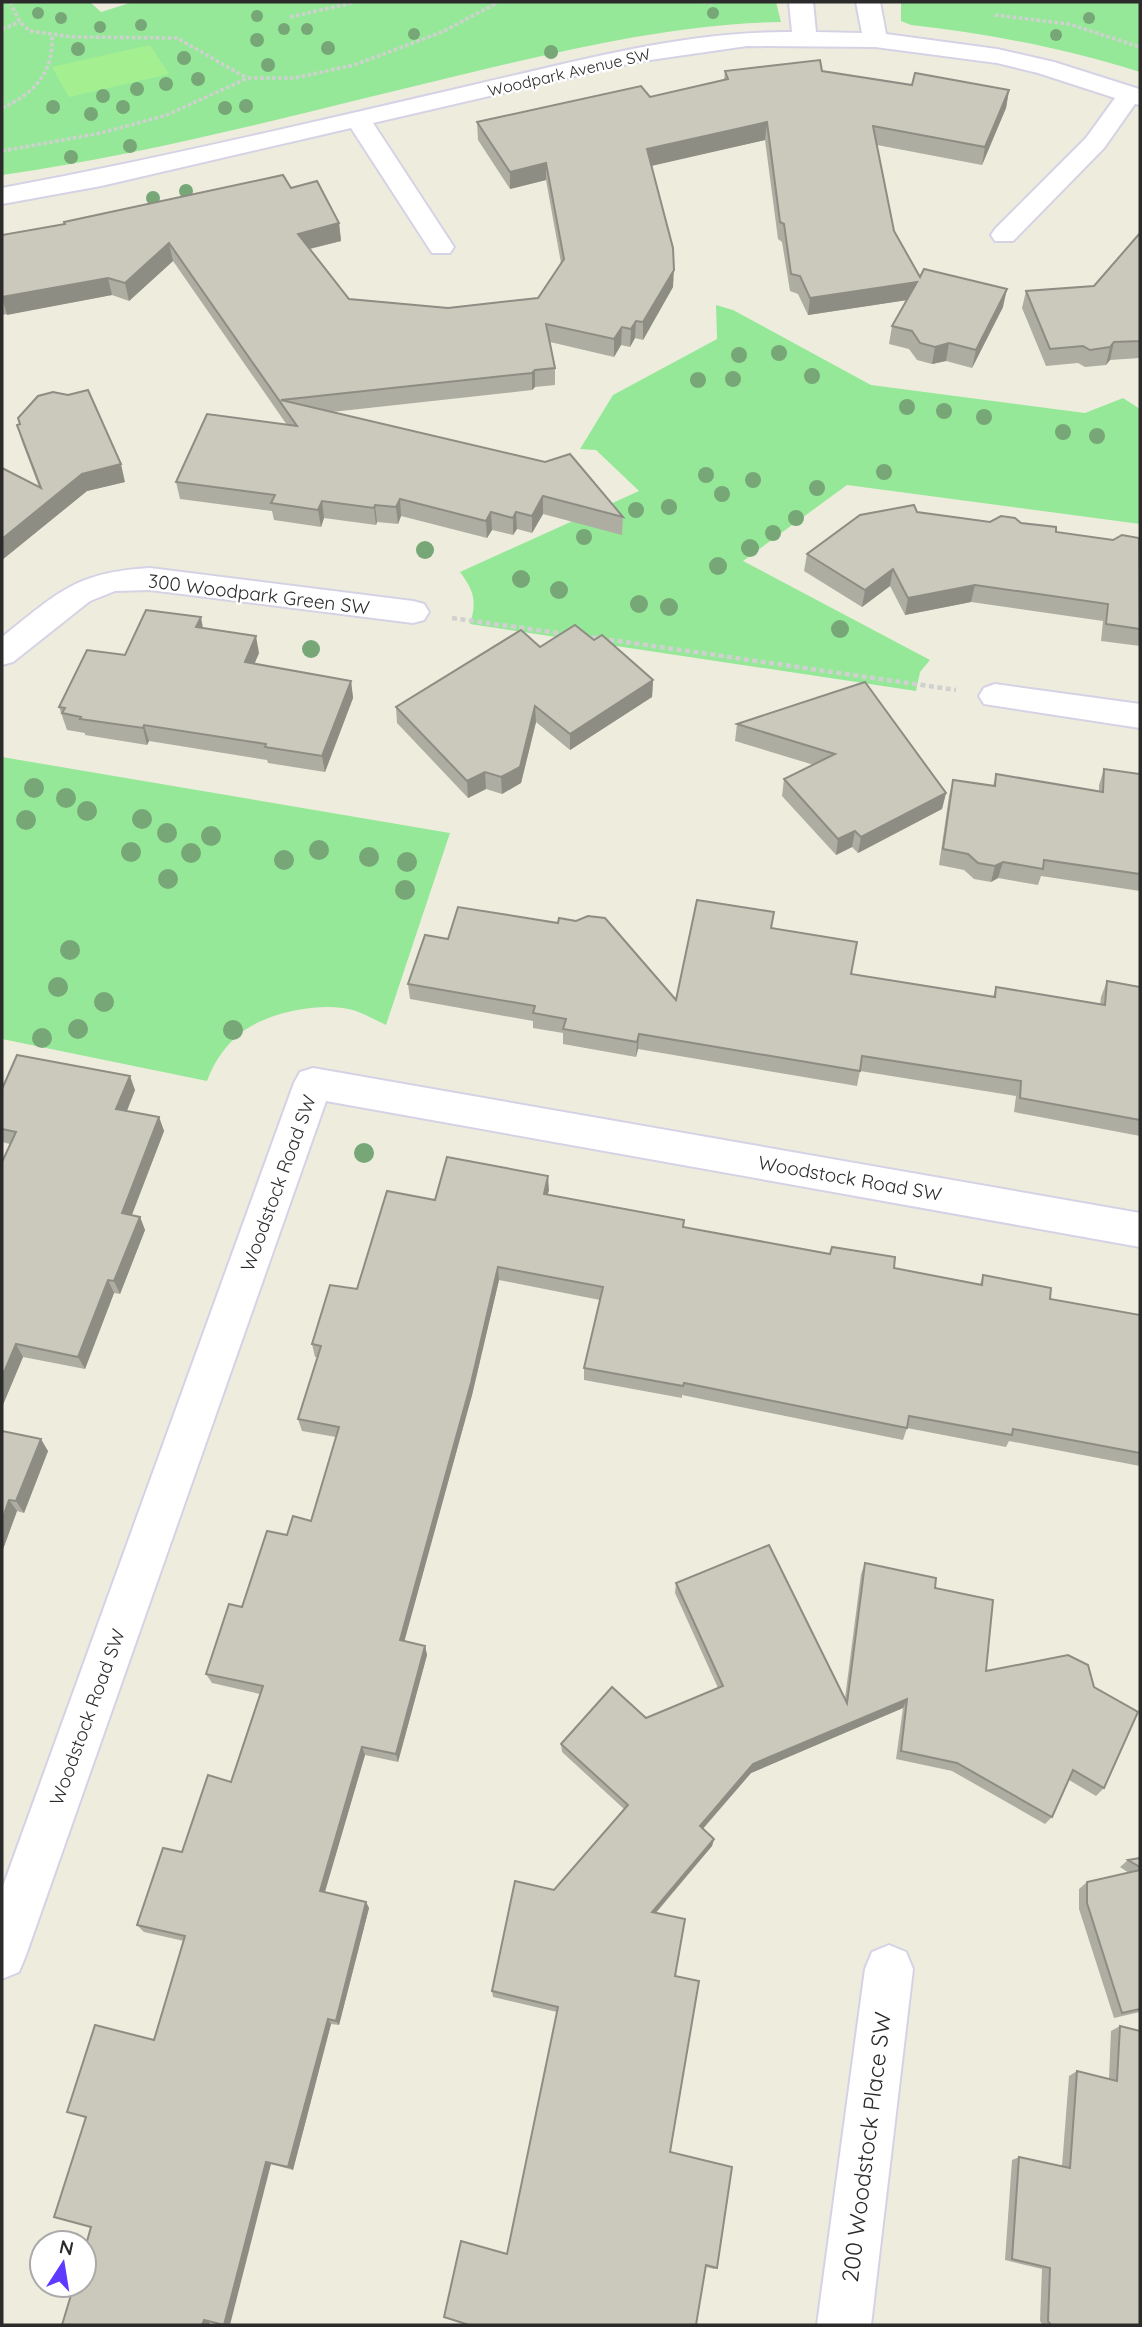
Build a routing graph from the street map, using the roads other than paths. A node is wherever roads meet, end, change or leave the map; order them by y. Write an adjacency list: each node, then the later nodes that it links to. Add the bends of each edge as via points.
1 (801, 2): 3 (street)
2 (868, 2): 4 (street)
3 (804, 37): 4 (street, Woodpark Avenue SW); 6 (street, Woodpark Avenue SW, via 747,38 636,55)
4 (875, 40): 5 (street, Woodpark Avenue SW, via 996,56)
5 (1135, 96): 8 (street)
6 (359, 121): 7 (street, Woodpark Avenue SW, via 102,178); 9 (street)
7 (2, 195)
8 (1004, 235)
9 (441, 247)
10 (413, 612): 11 (street, 300 Woodpark Green SW, via 150,579 112,581 79,593)
11 (2, 654)
12 (995, 696): 13 (street)
13 (1140, 716)
14 (1140, 1230): 15 (street, Woodstock Road SW, via 313,1083)
15 (2, 1955)
16 (889, 1969): 17 (street, 200 Woodstock Place SW)
17 (844, 2325)

